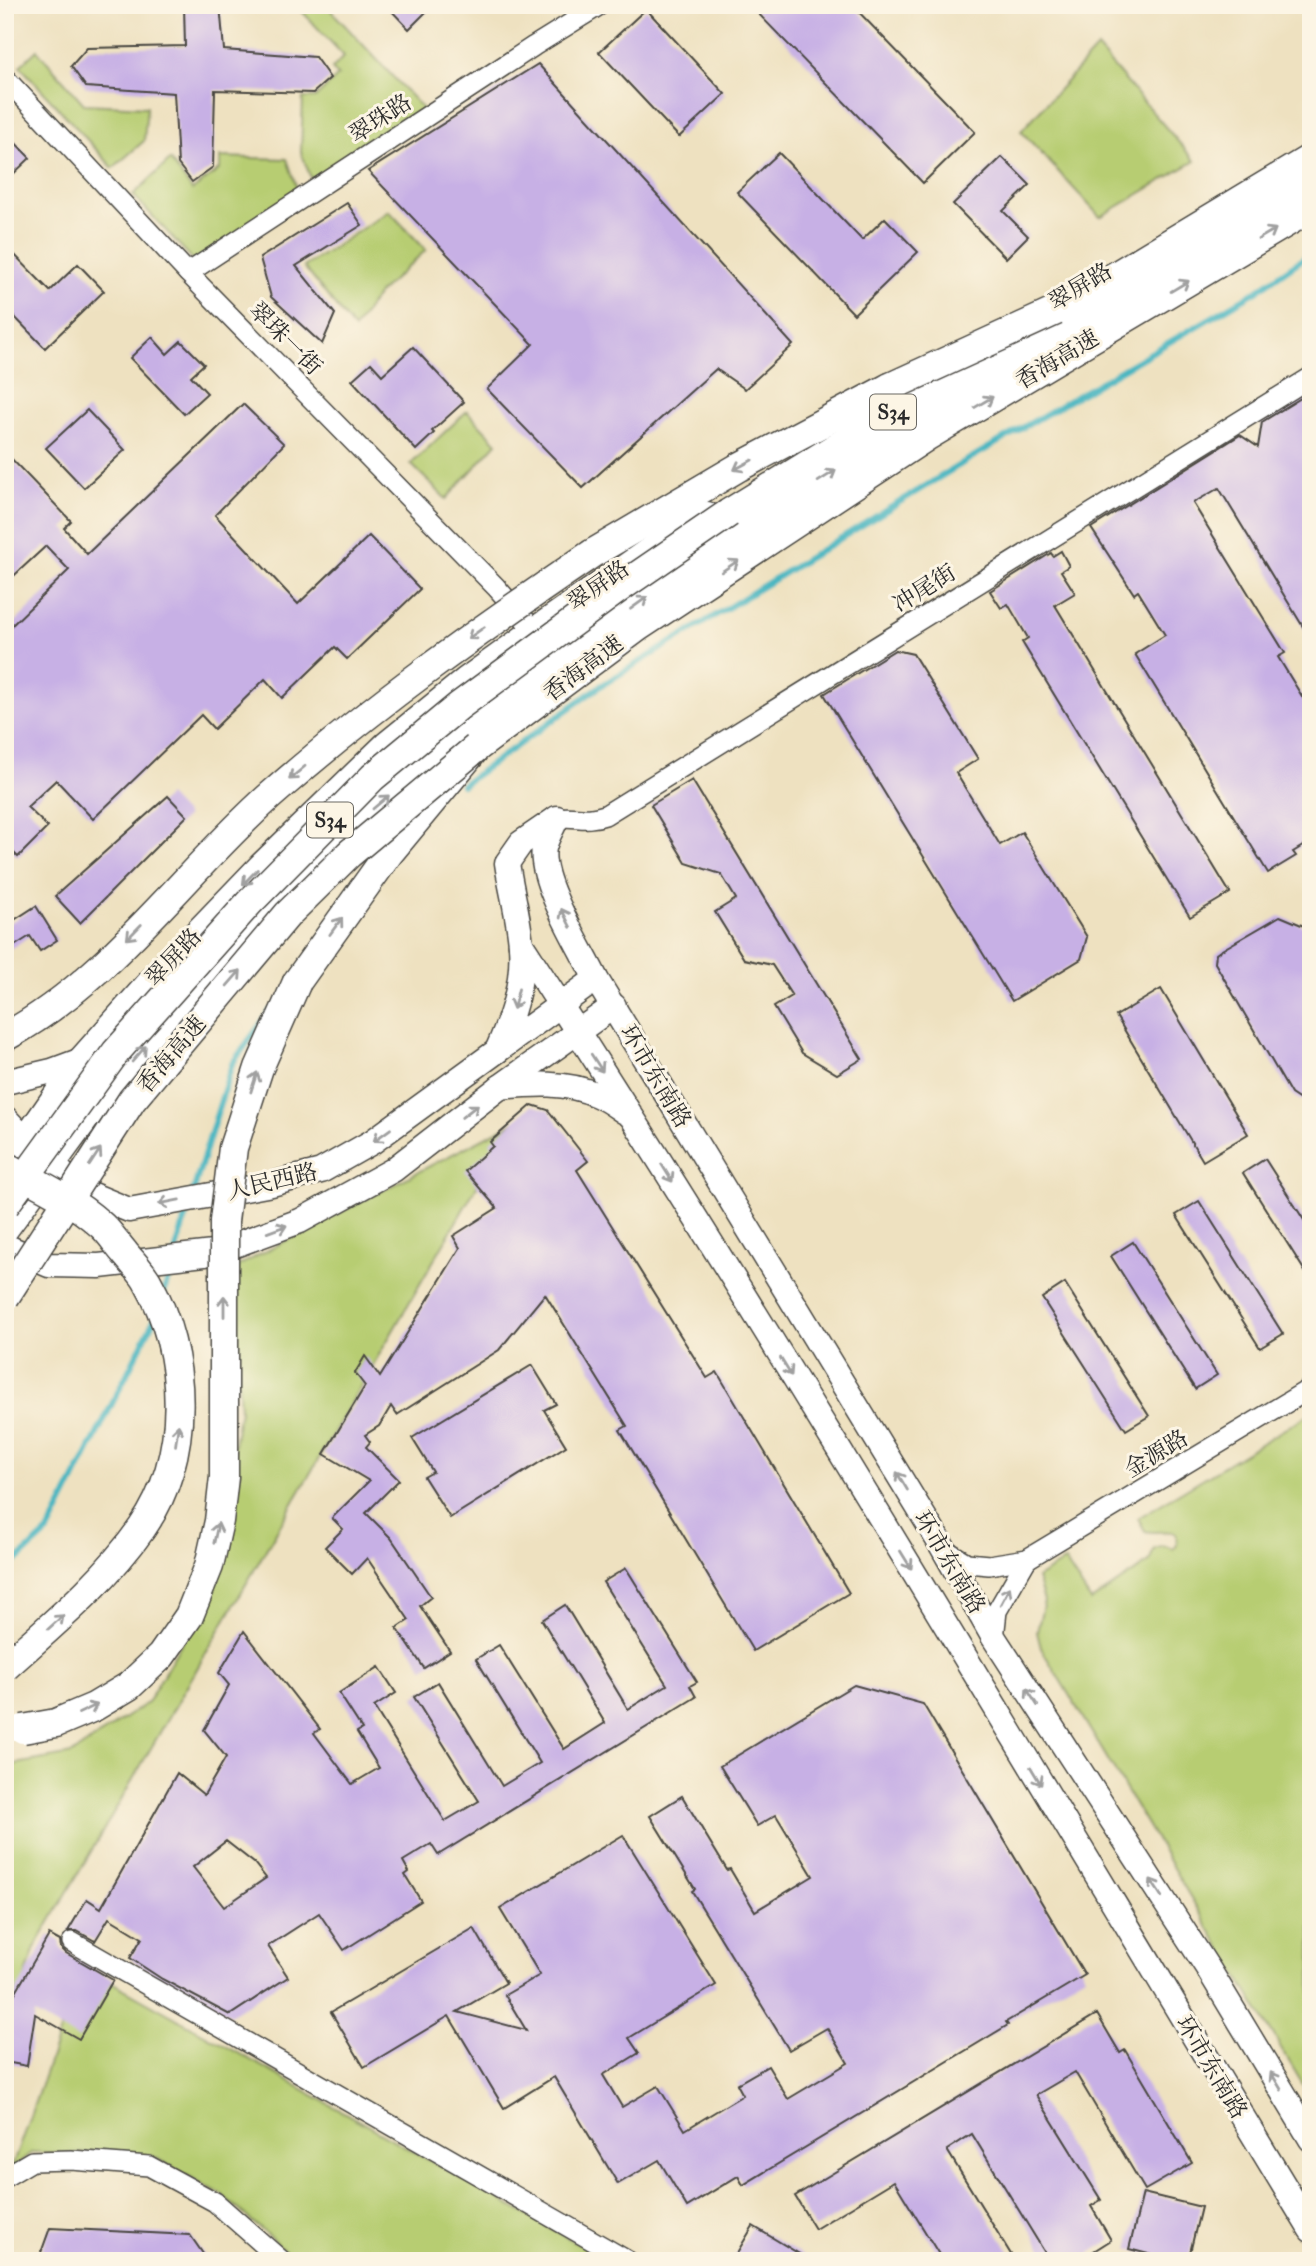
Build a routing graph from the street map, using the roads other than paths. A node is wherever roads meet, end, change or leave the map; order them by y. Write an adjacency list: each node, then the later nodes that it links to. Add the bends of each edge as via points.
1 (600, 5): 7 (street, 翠珠路)
2 (5, 78): 7 (street, 翠珠一街)
3 (1311, 145): 10 (main road, 翠屏路, via 657,544)
4 (1311, 158): 8 (highway, 香海高速 / S34)
5 (1311, 183): 26 (main road, 翠屏路, one-way to 5, via 111,1086 214,967 356,822 462,735 686,569 802,492)
6 (1311, 208): 11 (highway, 香海高速 / S34, one-way to 6, via 638,627 926,437)
7 (188, 273): 10 (street, 翠珠一街)
8 (1056, 311): 18 (highway, one-way to 18, bridge, via 890,387 739,467 593,553 478,632 374,708 269,797 97,971); 29 (highway, 香海高速 / S34, bridge, via 730,513 618,589 459,705 373,777 249,903 116,1052)
9 (1311, 377): 12 (street, 冲尾街, via 605,815 582,820)
10 (534, 630): 20 (main road, 翠屏路, one-way to 20, via 386,744 260,866)
11 (476, 748): 32 (highway, 香海高速 / S34, one-way to 11, bridge, via 132,1100 288,914 349,854); 38 (highway, one-way to 11, bridge, via 56,1723 129,1686 161,1656 189,1616 209,1566 219,1521 224,1477 225,1221 233,1148 258,1068 297,982 388,853)
12 (557, 818): 13 (main road, via 521,843 507,863); 14 (main road, 环市东南路, one-way to 12, via 545,871 544,848)
13 (521, 944): 15 (main road, 环市东南路); 19 (main road, one-way to 19, via 517,996)
14 (596, 979): 15 (main road, 人民西路); 16 (main road, 环市东南路)
15 (561, 1005): 17 (main road, 环市东南路); 19 (main road, 人民西路)
16 (614, 1006): 17 (main road, 人民西路); 34 (main road, 环市东南路, one-way to 16)
17 (577, 1031): 22 (main road, 人民西路); 23 (main road, 环市东南路, one-way to 23)
18 (5, 1037)
19 (497, 1052): 26 (main road, 人民西路, one-way to 26, via 372,1142 321,1171 272,1184 129,1210 90,1194)
20 (79, 1061): 21 (main road); 25 (main road, 翠屏路)
21 (5, 1082)
22 (500, 1087): 23 (main road, via 562,1085 598,1095); 31 (main road, 人民西路, one-way to 22, via 49,1265 99,1266 213,1253 300,1221 393,1170)
23 (631, 1115): 42 (main road, 环市东南路, one-way to 42)
24 (5, 1118): 25 (main road, 人民西路)
25 (24, 1139): 26 (main road, 人民西路); 27 (main road, 翠屏路)
26 (53, 1166): 28 (main road); 30 (main road, 翠屏路)
27 (5, 1167): 37 (highway, one-way to 27, bridge, via 88,1593 144,1525 174,1457 179,1422 171,1342 146,1279 102,1225 74,1204)
28 (5, 1181)
29 (5, 1206)
30 (5, 1231)
31 (5, 1246)
32 (5, 1297)
33 (1311, 1388): 35 (street, 金源路)
34 (943, 1548): 35 (street, via 967,1563); 36 (main road, 环市东南路)
35 (1027, 1559): 36 (street, one-way to 35, via 997,1611)
36 (994, 1638): 40 (main road, 环市东南路, one-way to 36, via 1209,1970)
37 (5, 1667)
38 (5, 1730)
39 (72, 1942): 44 (street)
40 (1311, 2139)
41 (5, 2177): 43 (street, via 32,2161 149,2166 215,2202)
42 (1311, 2231)
43 (282, 2261)
44 (628, 2261)

